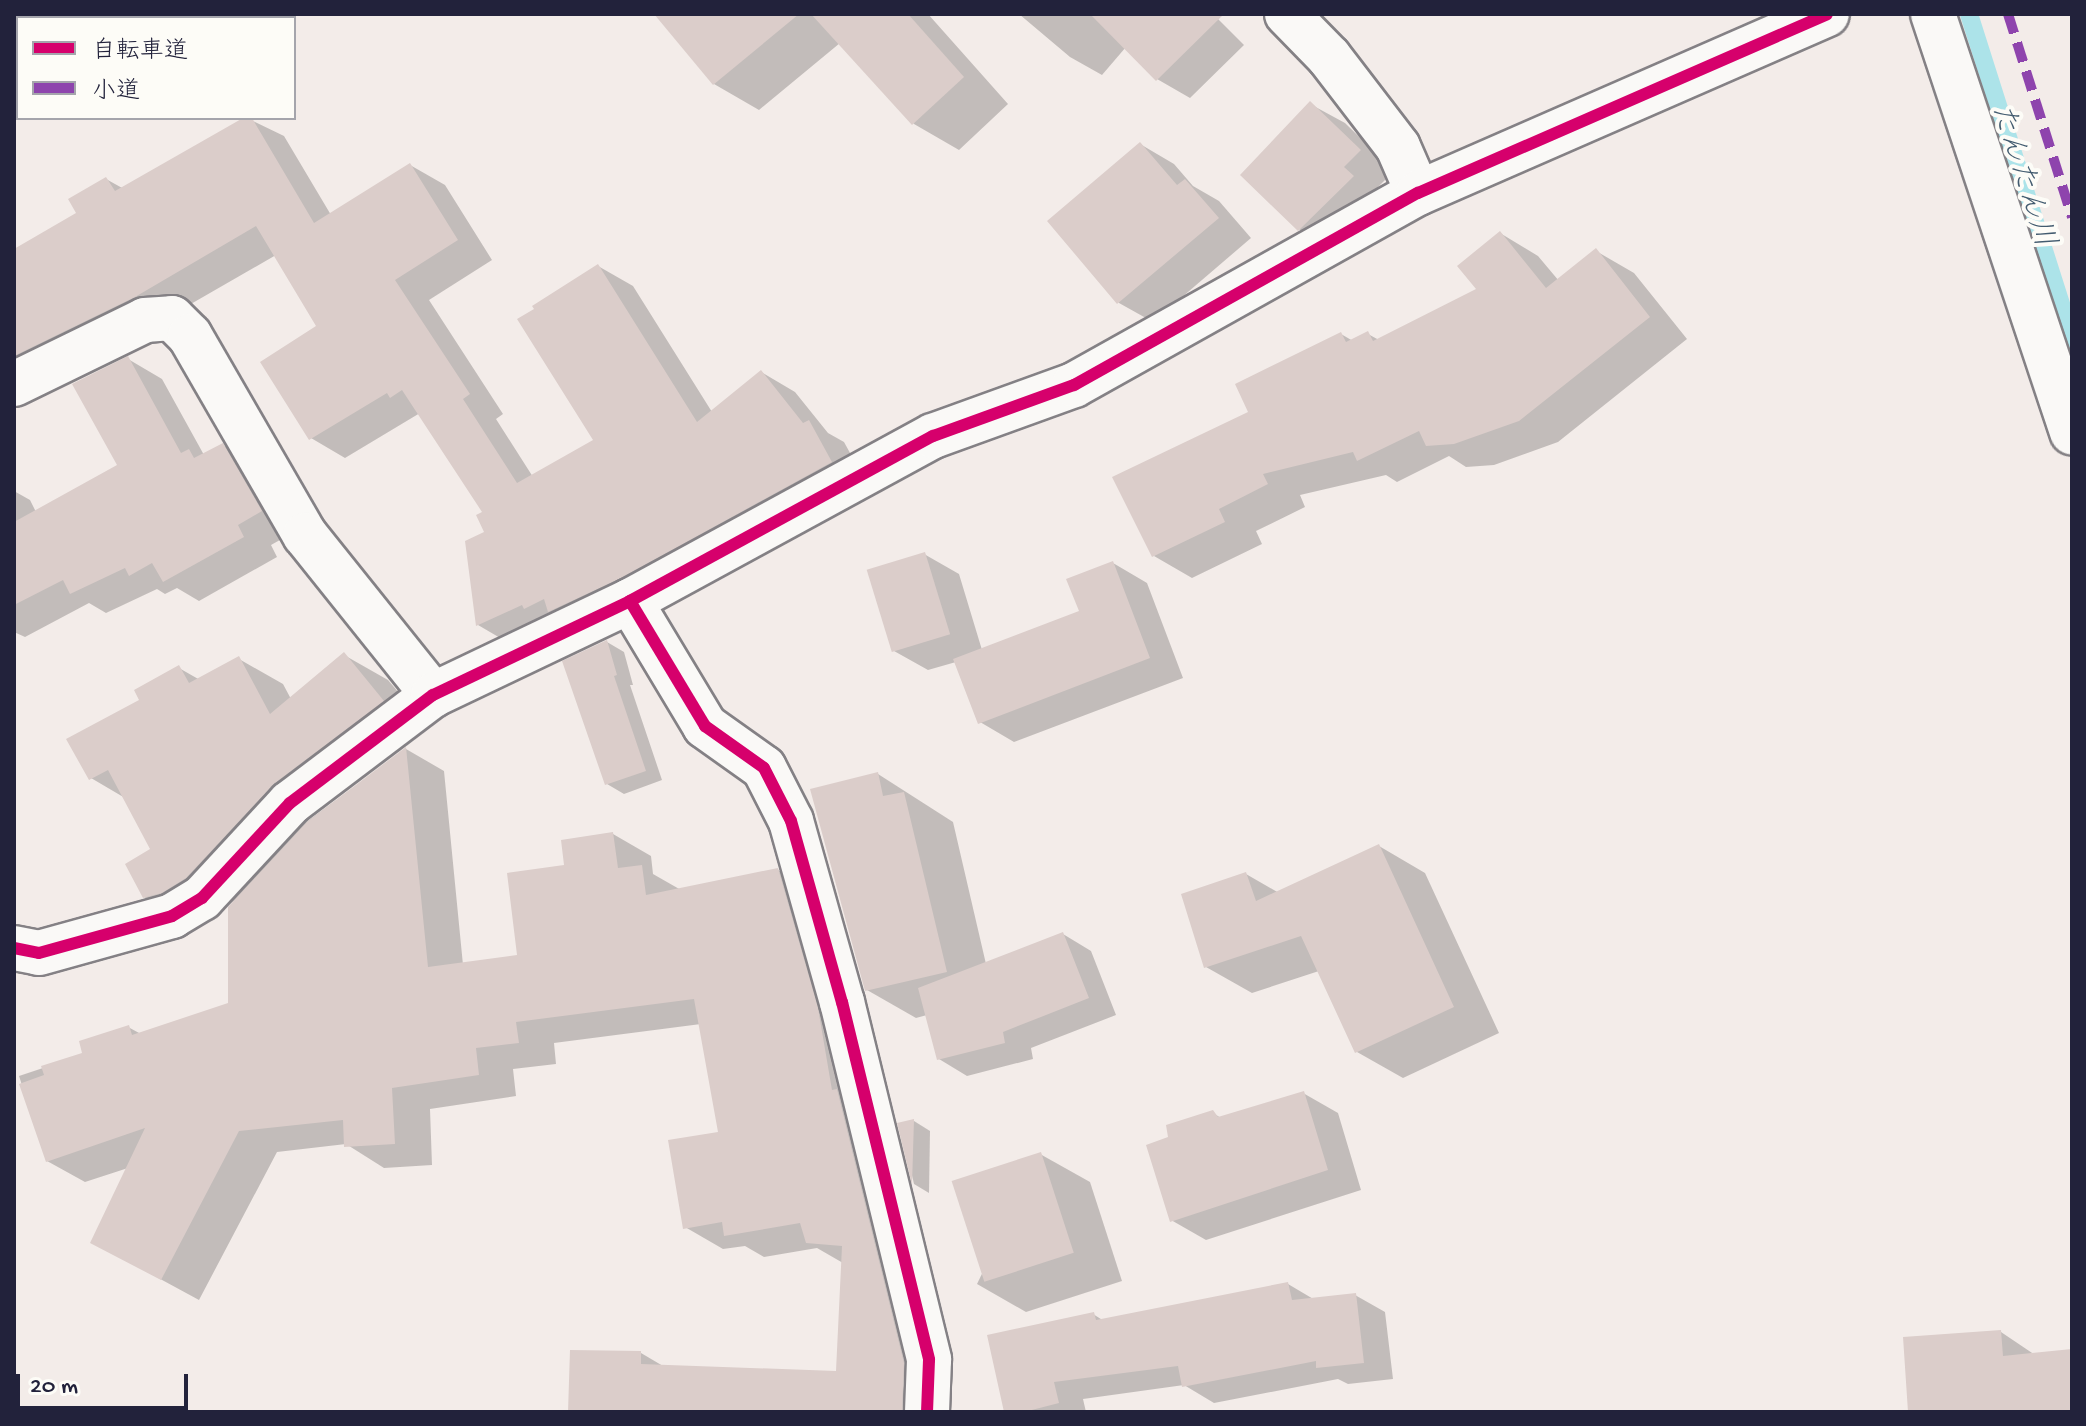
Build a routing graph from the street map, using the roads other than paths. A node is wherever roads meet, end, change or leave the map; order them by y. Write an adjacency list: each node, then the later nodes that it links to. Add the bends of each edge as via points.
1 (1287, 14): 4 (street, via 1329,57 1398,147)
2 (1827, 14): 4 (street)
3 (1933, 14): 6 (street)
4 (1418, 193): 7 (street, via 1074,385 933,436)
5 (14, 384): 8 (street, via 145,320 172,318 190,336 305,535)
6 (2072, 432)
7 (630, 601): 8 (street); 10 (street, via 705,726 764,768 791,821 842,1002 929,1360)
8 (433, 695): 9 (street, via 290,803 202,898 172,916 39,953)
9 (14, 948)
10 (927, 1412)

